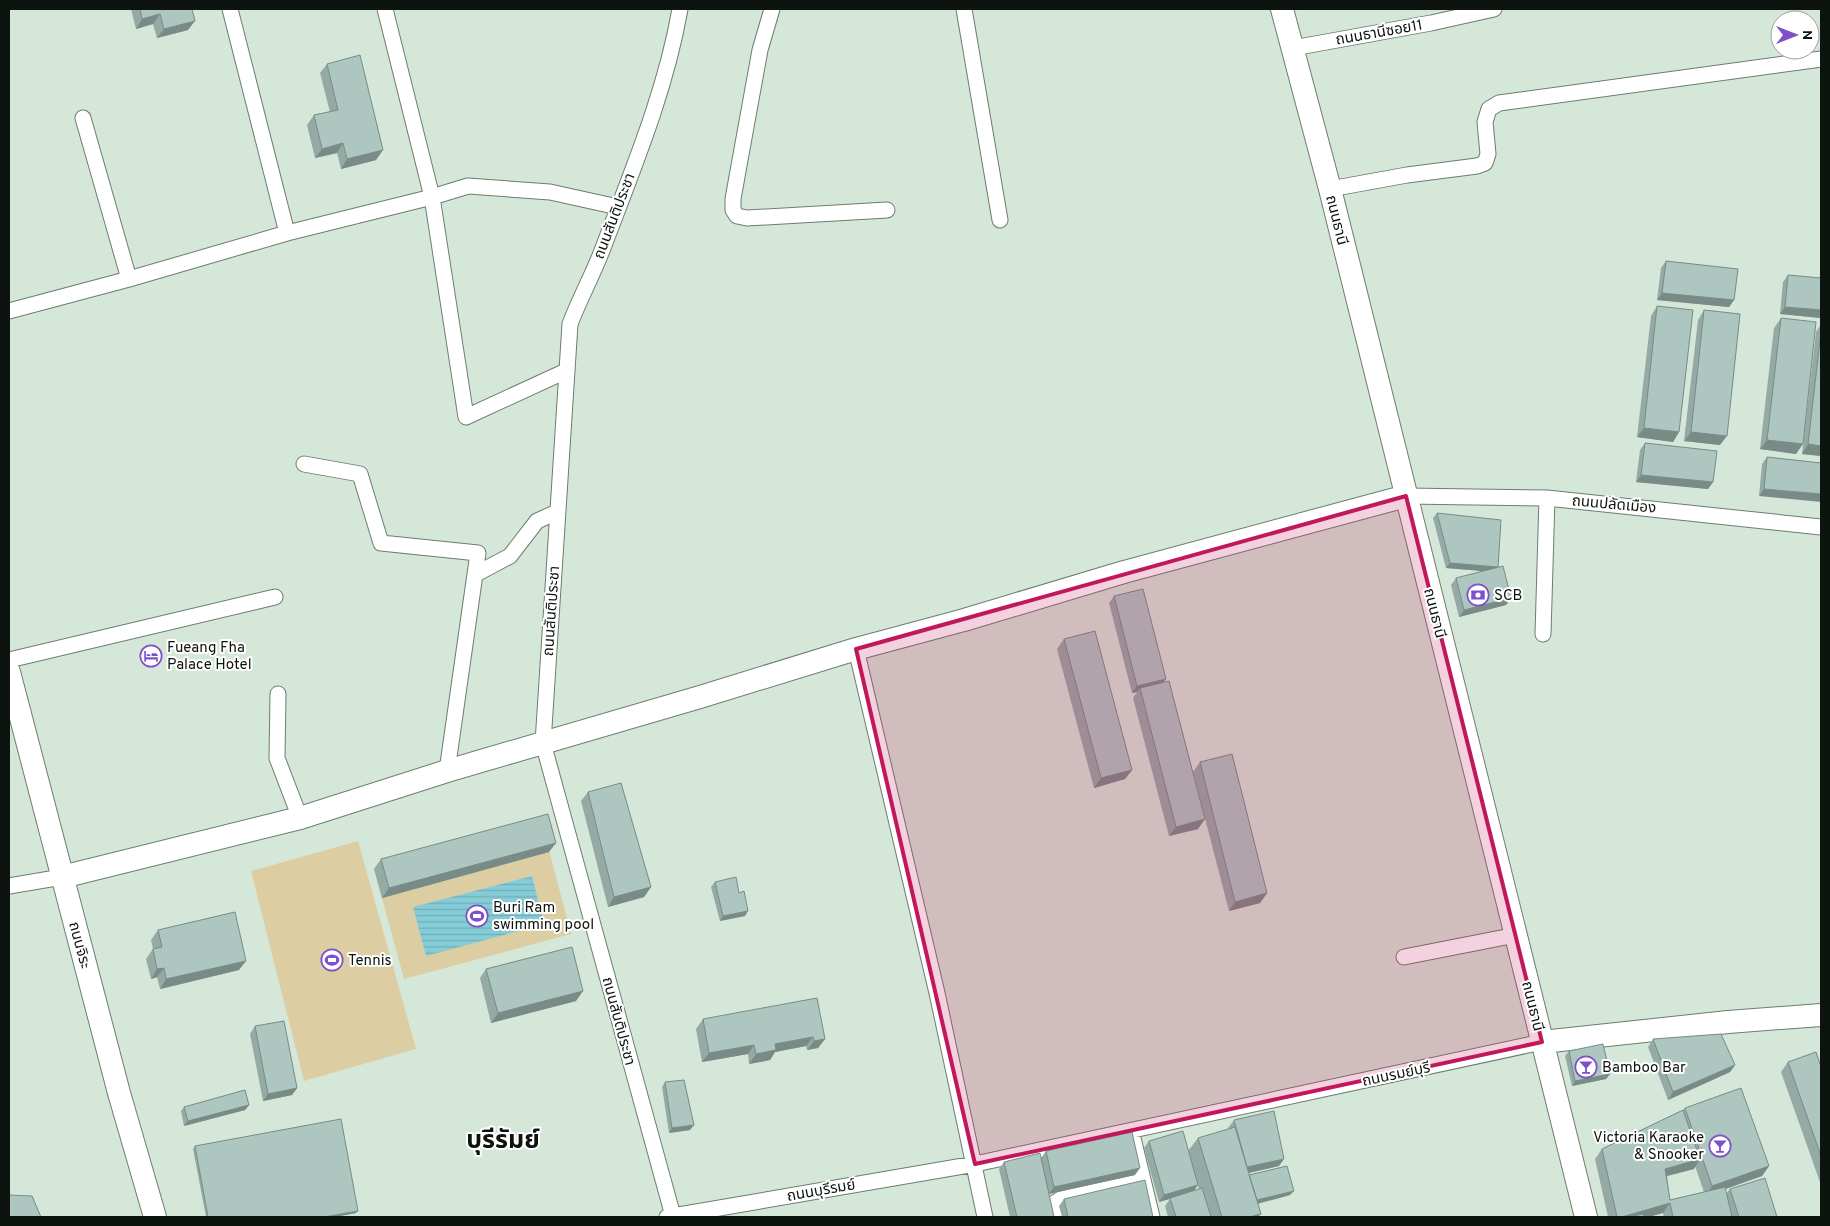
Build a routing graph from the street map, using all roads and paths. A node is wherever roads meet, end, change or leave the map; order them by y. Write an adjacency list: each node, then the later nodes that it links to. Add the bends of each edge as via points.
1 (230, 9): 16 (street)
2 (385, 9): 12 (street)
3 (680, 9): 13 (street, ถนนสันติประชา, via 657,104)
4 (772, 9): 14 (street, via 760,50 733,199 736,216)
5 (964, 9): 15 (street)
6 (1282, 9): 8 (street, ถนนธานี)
7 (1494, 9): 8 (street, ถนนธานีซอย11)
8 (1293, 48): 11 (street, ถนนธานี)
9 (1821, 59): 11 (street, via 1499,103 1489,109 1485,122 1486,163)
10 (83, 118): 17 (street)
11 (1330, 189): 21 (street, ถนนธานี)
12 (432, 197): 13 (street, via 468,186 550,192); 16 (street); 19 (street, via 466,417)
13 (618, 206): 19 (street, ถนนสันติประชา, via 570,324)
14 (887, 210)
15 (1000, 220)
16 (287, 233): 17 (street)
17 (129, 279): 18 (street)
18 (9, 311)
19 (566, 371): 23 (street, ถนนสันติประชา)
20 (304, 464): 25 (street, via 360,474 381,544 478,553)
21 (1406, 496): 22 (street, ถนนปลัดเมือง); 28 (street); 37 (street, ถนนธานี)
22 (1547, 498): 24 (street, ถนนปลัดเมือง); 27 (street)
23 (558, 512): 25 (street, via 537,521 510,556); 32 (street, ถนนสันติประชา)
24 (1821, 527)
25 (476, 574): 33 (street)
26 (275, 597): 29 (street)
27 (1543, 634)
28 (856, 649): 32 (street); 42 (street)
29 (9, 660)
30 (9, 672): 35 (street, ถนนจิระ)
31 (278, 694): 34 (street, via 276,758)
32 (543, 743): 33 (street); 45 (street, ถนนสันติประชา)
33 (447, 771): 34 (street)
34 (300, 818): 35 (street)
35 (62, 877): 36 (street); 44 (street, ถนนจิระ)
36 (9, 886)
37 (1516, 935): 38 (street); 40 (street, ถนนธานี)
38 (1404, 957)
39 (1821, 1015): 40 (street, ถนนรมย์บุรี)
40 (1542, 1042): 41 (street, ถนนรมย์บุรี); 49 (street, ถนนธานี)
41 (1130, 1130): 42 (street, ถนนรมย์บุรี); 43 (street)
42 (975, 1164): 45 (street, ถนนบุรีรมย์); 46 (street)
43 (1144, 1180): 47 (street, via 1062,1198 1053,1204); 48 (street)
44 (155, 1217)
45 (670, 1217)
46 (985, 1217)
47 (1055, 1217)
48 (1152, 1217)
49 (1586, 1217)

